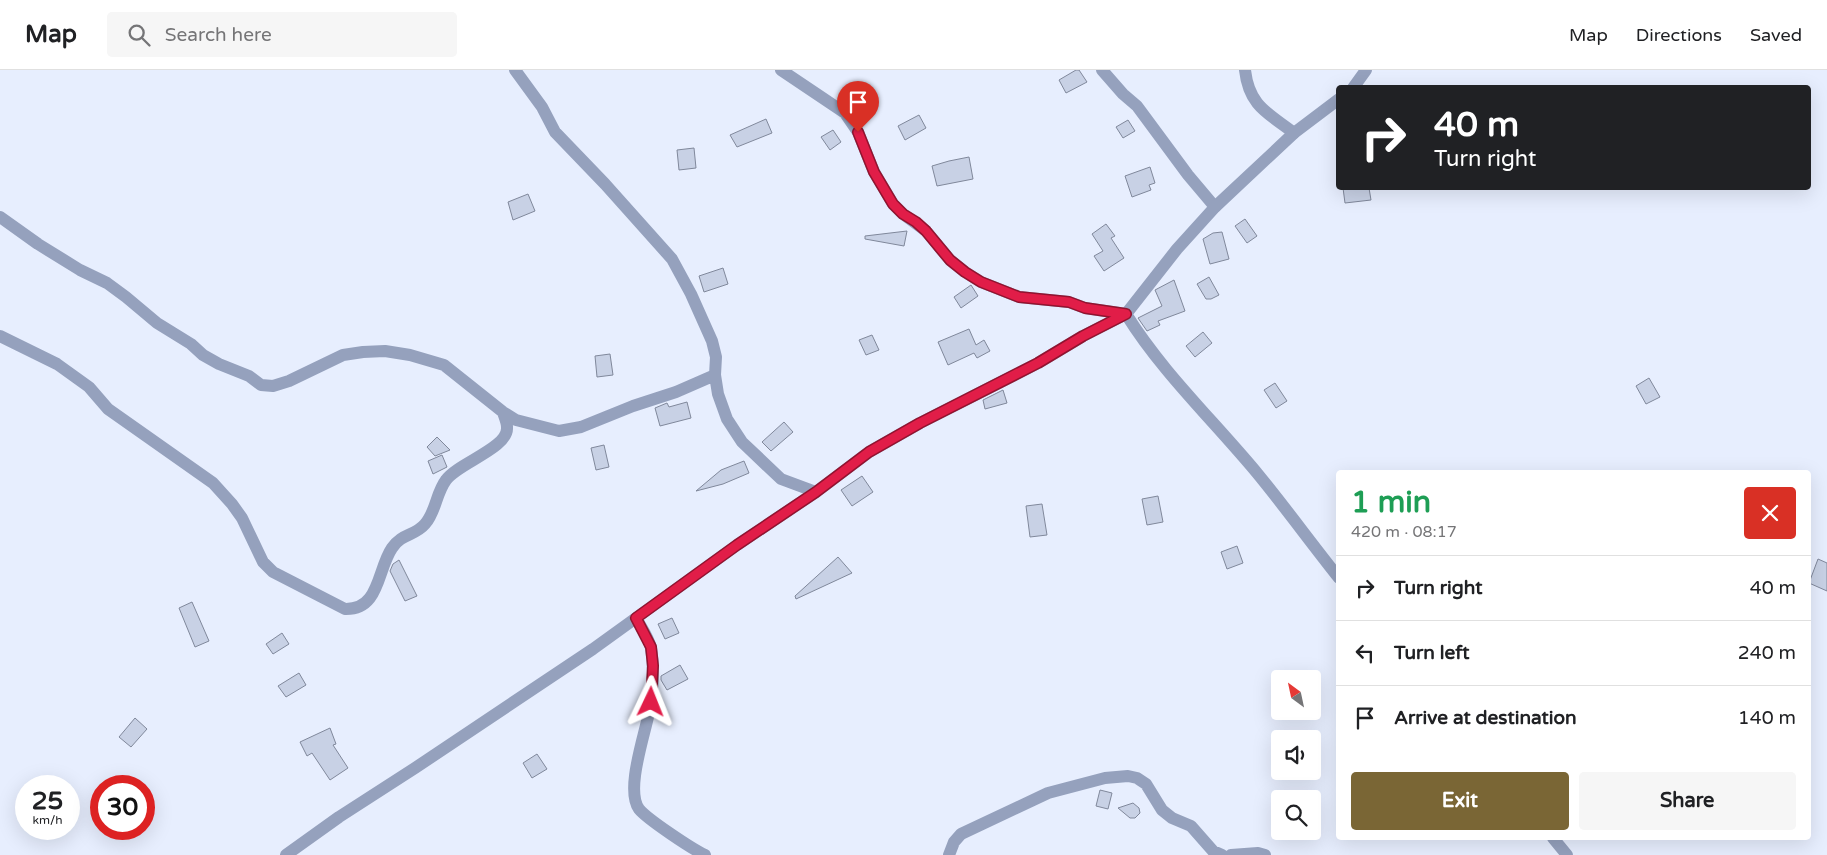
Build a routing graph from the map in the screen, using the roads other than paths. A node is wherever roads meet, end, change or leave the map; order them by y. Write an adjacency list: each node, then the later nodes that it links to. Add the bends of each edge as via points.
1 (515, 70): 13 (street, via 542,107 555,132 672,259 712,341 716,357)
2 (781, 70): 11 (street, via 845,113 858,132 874,172 893,204 926,231 950,260 965,272 1019,297 1069,302 1085,308)
3 (1102, 70): 9 (street, via 1137,106)
4 (1245, 70): 8 (street, via 1250,95)
5 (1366, 70): 6 (street)
6 (1354, 85)
7 (1336, 101): 8 (street)
8 (1294, 133): 9 (street)
9 (1214, 207): 11 (street)
10 (0, 217): 14 (street, via 38,244 107,283 203,355 261,385 273,386 289,381 343,355 385,352 444,365)
11 (1126, 314): 15 (street, via 869,452); 16 (street, via 1158,360 1257,473)
12 (0, 336): 14 (street, via 57,364 89,387 108,409 213,483 242,518 263,562 273,572 345,609 354,610 370,599 392,548 403,536 418,531 427,523 447,478 501,442 508,427)
13 (715, 375): 14 (street, via 573,430 547,430); 15 (street, via 727,419 742,442 781,479)
14 (503, 412)
15 (816, 492): 17 (street)
16 (1336, 574)
17 (636, 618): 19 (street); 20 (street, via 651,647 653,666 651,702 634,778 634,795 638,808 647,817)
18 (1554, 840): 25 (street)
19 (286, 855)
20 (704, 855)
21 (948, 855): 22 (street, via 961,834 1036,798 1105,778 1128,776 1146,784 1162,810 1191,826 1212,850)
22 (1222, 855)
23 (1231, 855): 24 (street)
24 (1265, 855)
25 (1567, 855)

